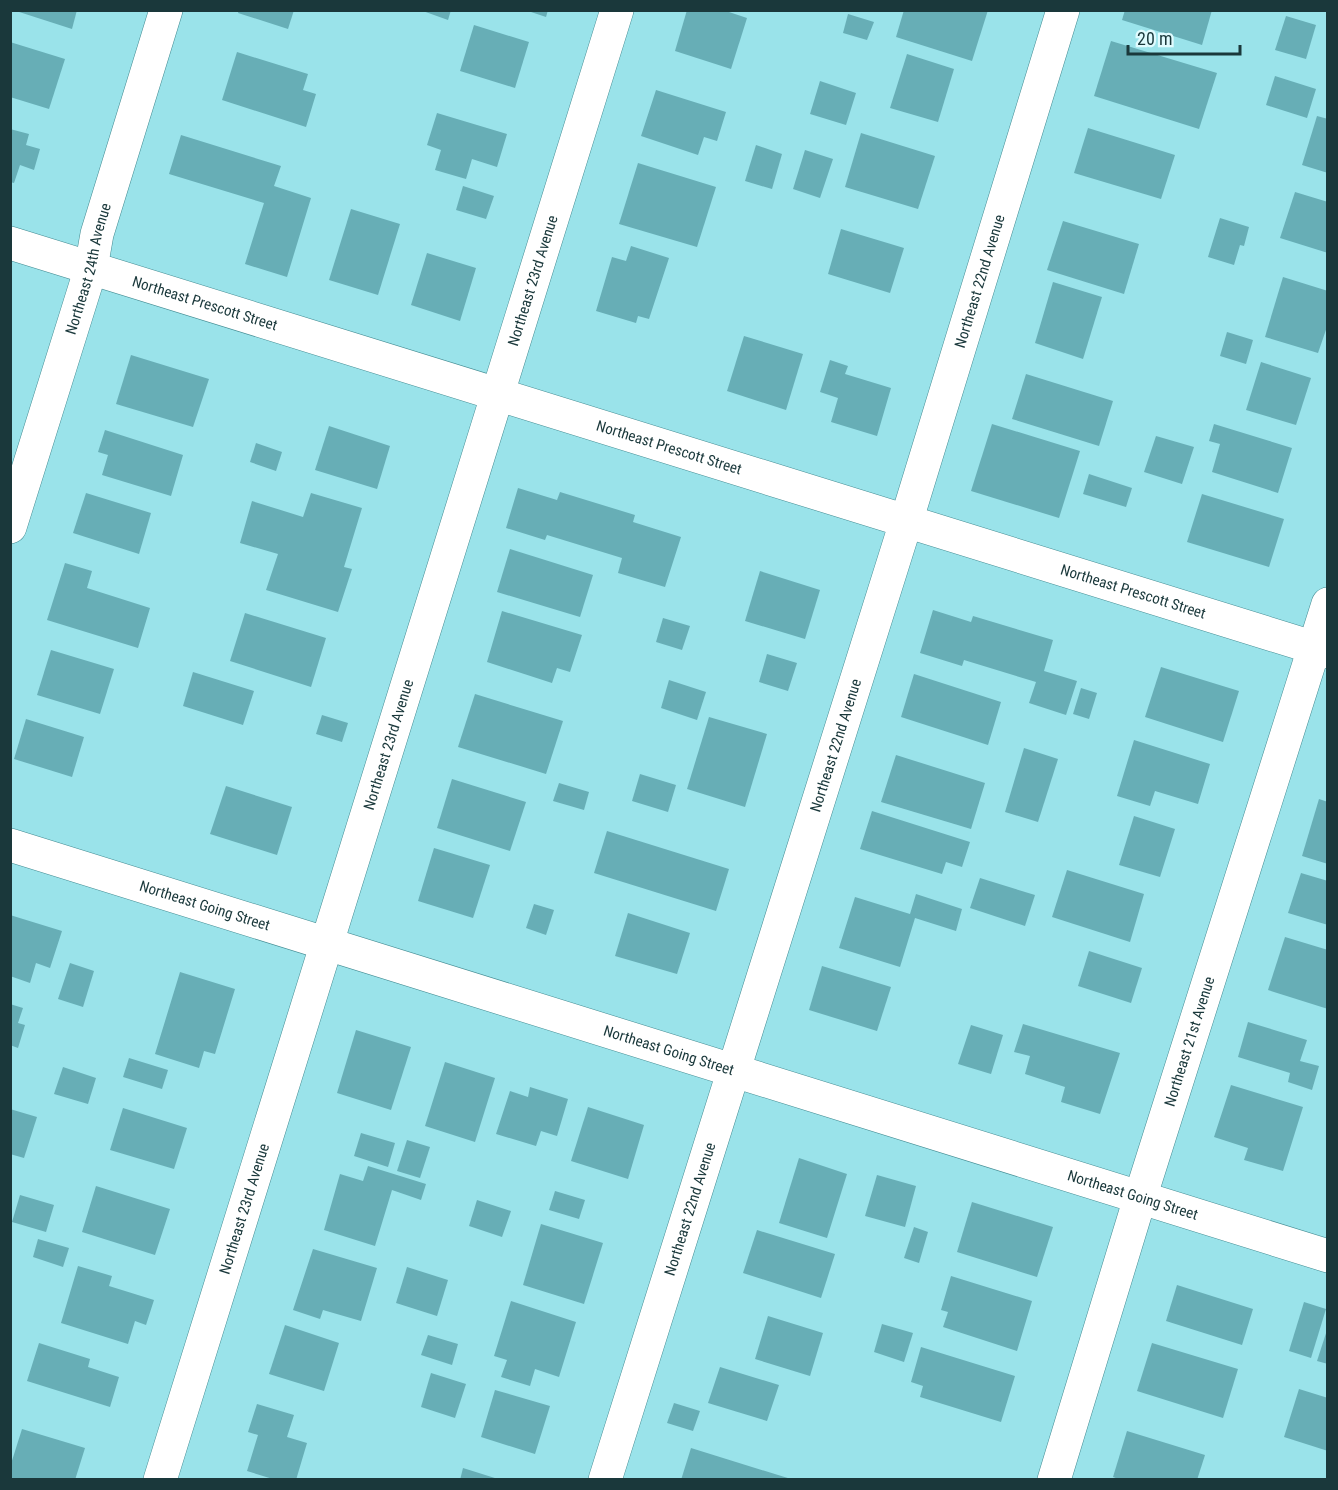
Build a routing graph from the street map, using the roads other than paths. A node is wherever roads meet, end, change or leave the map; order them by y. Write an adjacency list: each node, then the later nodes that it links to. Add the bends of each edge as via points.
1 (166, 10): 5 (street, Northeast 24th Avenue, via 97,234)
2 (618, 10): 6 (street, Northeast 23rd Avenue)
3 (1063, 10): 7 (street, Northeast 22nd Avenue)
4 (10, 243): 5 (street, Northeast Prescott Street)
5 (91, 268): 6 (street, Northeast Prescott Street); 8 (street, Northeast 24th Avenue)
6 (499, 394): 7 (street, Northeast Prescott Street); 12 (street, Northeast 23rd Avenue)
7 (906, 522): 10 (street, Northeast Prescott Street); 13 (street, Northeast 22nd Avenue)
8 (10, 527)
9 (1328, 604): 10 (street, Northeast 21st Avenue)
10 (1321, 650): 14 (street, Northeast 21st Avenue)
11 (10, 845): 12 (street, Northeast Going Street)
12 (326, 944): 13 (street, Northeast Going Street); 16 (street, Northeast 23rd Avenue)
13 (735, 1071): 14 (street, Northeast Going Street); 17 (street, Northeast 22nd Avenue)
14 (1140, 1198): 15 (street, Northeast Going Street); 18 (street, Northeast 21st Avenue)
15 (1328, 1256)
16 (160, 1479)
17 (605, 1479)
18 (1054, 1479)

